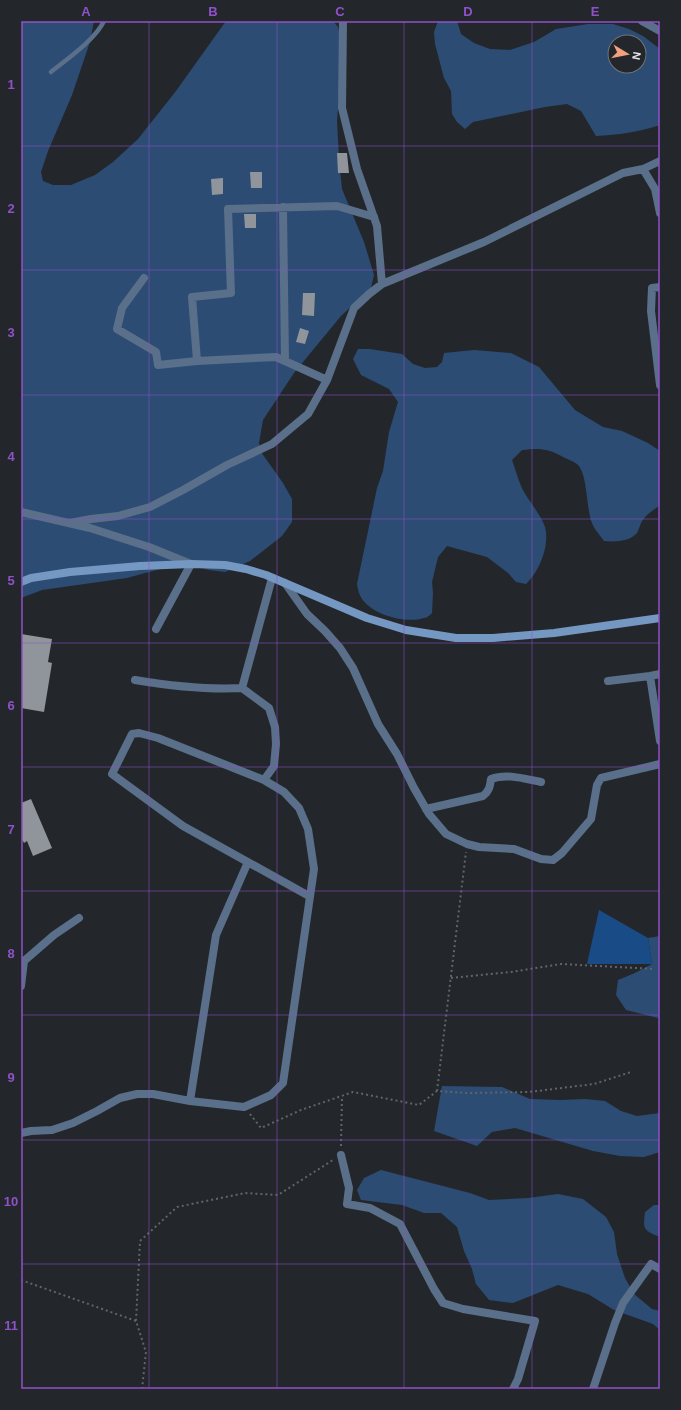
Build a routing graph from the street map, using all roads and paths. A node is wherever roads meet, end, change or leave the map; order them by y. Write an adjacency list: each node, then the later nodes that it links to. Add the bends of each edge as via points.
1 (104, 21): 5 (lane, via 80,49)
2 (343, 21): 10 (street, via 342,108 357,169)
3 (642, 21): 4 (street)
4 (660, 31)
5 (51, 72)
6 (660, 161): 7 (street)
7 (643, 169): 9 (street, via 655,189); 12 (street, via 623,174 484,242)
8 (283, 207): 10 (street, via 337,206); 14 (street, via 228,209 231,293 192,297); 15 (street)
9 (660, 213)
10 (374, 217): 12 (street)
11 (144, 278): 14 (street, via 122,308 117,329 156,352 158,365)
12 (382, 284): 16 (street, via 354,308)
13 (660, 288): 17 (street, via 652,288 651,311)
14 (197, 361): 15 (street, via 276,357)
15 (286, 361): 16 (street)
16 (327, 380): 19 (street, via 308,414 272,444 150,507 118,516)
17 (660, 381)
18 (21, 512): 19 (street)
19 (70, 523): 20 (street, via 149,547)
20 (191, 564): 21 (street, via 225,565); 22 (street, via 70,572); 25 (street)
21 (272, 578): 23 (street); 30 (street)
22 (21, 582)
23 (285, 583): 24 (street, via 367,618 406,630 456,638 554,633); 35 (street, via 307,614 340,648 353,668 378,724)
24 (660, 618)
25 (156, 629)
26 (660, 674): 27 (street)
27 (650, 676): 29 (street); 31 (street)
28 (135, 680): 30 (street, via 180,687)
29 (608, 681)
30 (242, 688): 33 (street, via 269,708 275,727 274,766)
31 (660, 741)
32 (660, 764): 36 (street, via 601,778 597,785 590,819 562,854 553,860 541,859 514,848)
33 (264, 780): 37 (street, via 158,738 139,733 132,734 112,774 183,826); 38 (street, via 284,792 299,808 308,829 314,869)
34 (541, 782): 35 (street, via 498,777 492,779 488,792 483,796)
35 (426, 809): 36 (street, via 446,834)
36 (467, 844): 41 (path)
37 (248, 862): 38 (street); 46 (street, via 216,935)
38 (309, 896): 47 (street, via 283,1083 271,1096)
39 (79, 918): 42 (street, via 54,935 24,961)
40 (654, 969): 41 (path, via 561,964)
41 (451, 978): 44 (path)
42 (21, 986)
43 (632, 1072): 44 (path, via 594,1084 529,1092)
44 (437, 1091): 45 (path, via 419,1105 354,1092)
45 (342, 1097): 47 (path, via 301,1110 261,1128); 49 (path)
46 (190, 1101): 47 (street); 48 (street, via 153,1094 137,1094 120,1098 73,1123 52,1130)
47 (244, 1107)
48 (21, 1133)
49 (340, 1155): 52 (path, via 278,1195 245,1193 177,1207 140,1241); 54 (street, via 349,1188 347,1204 370,1208 400,1224 443,1303 463,1309 535,1321)
50 (660, 1269): 55 (street, via 651,1264 623,1303)
51 (21, 1280): 52 (path)
52 (136, 1321): 53 (path, via 146,1352)
53 (142, 1389)
54 (513, 1389)
55 (594, 1389)

